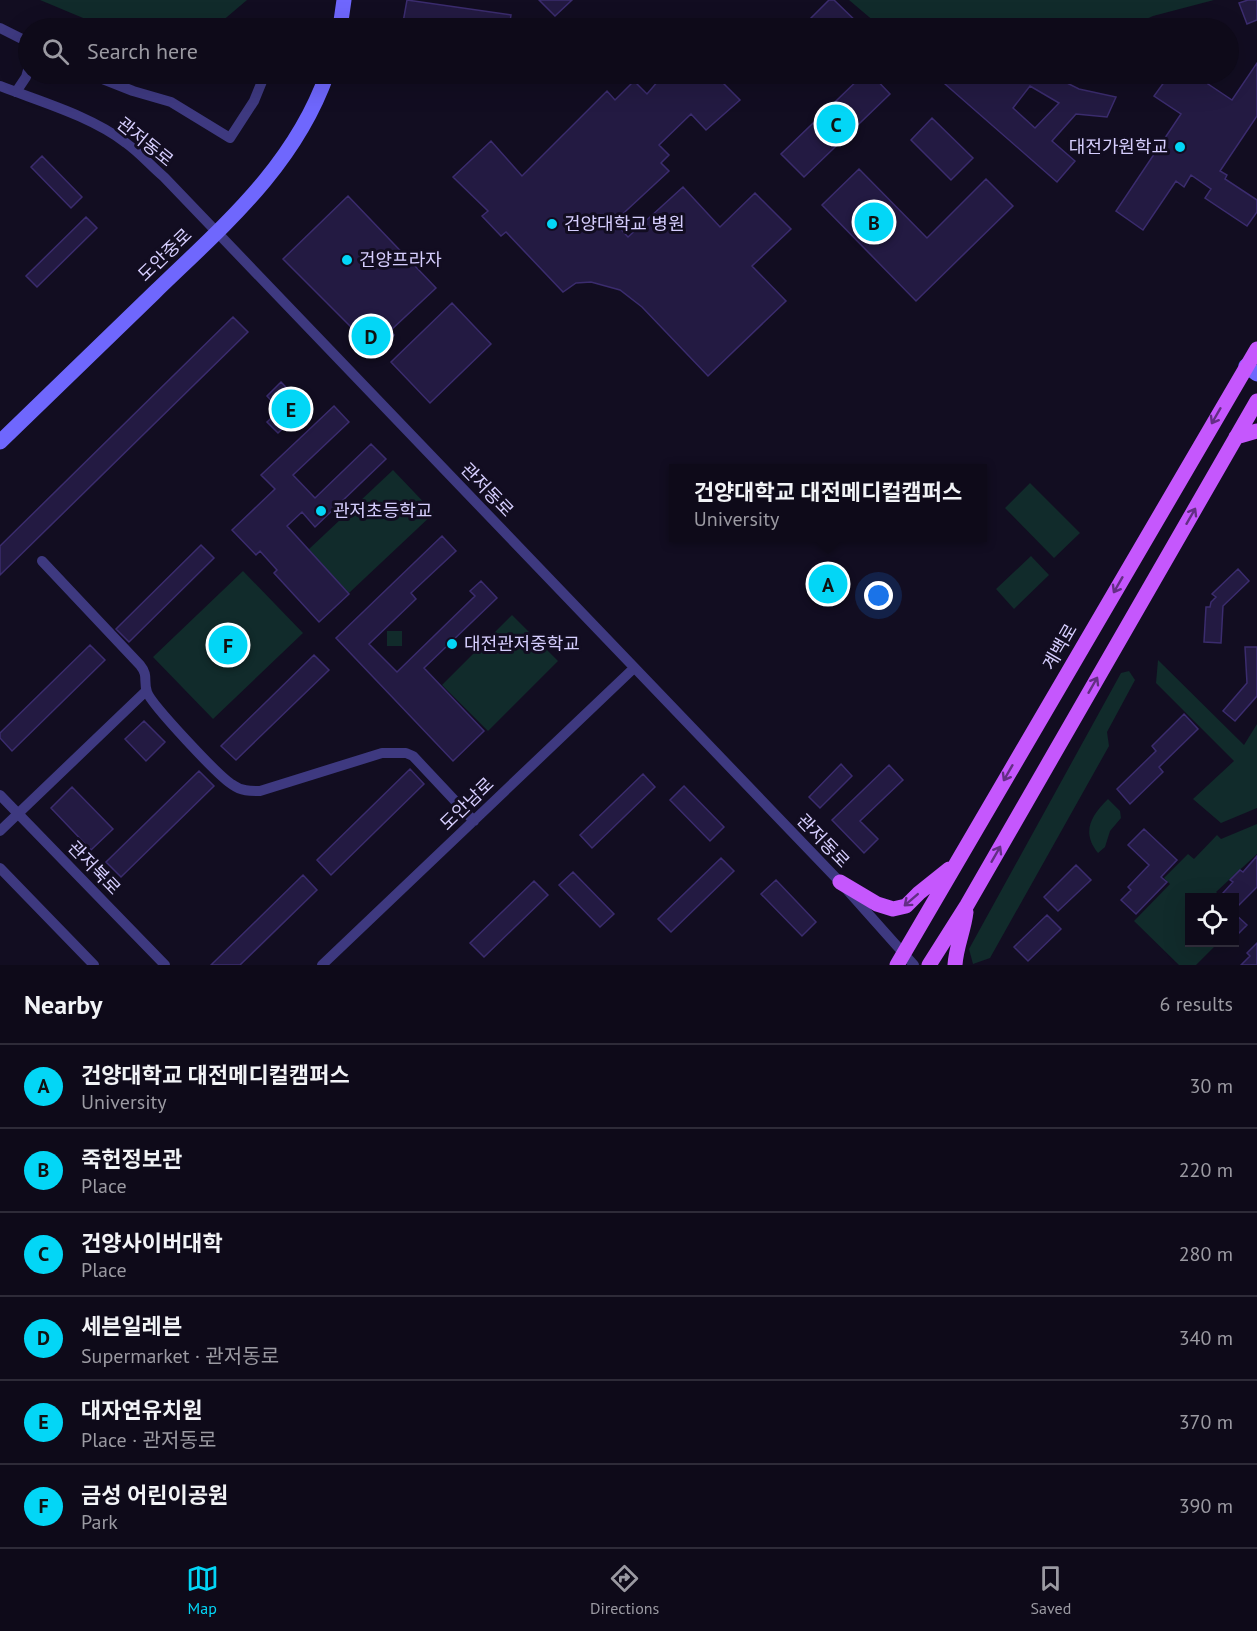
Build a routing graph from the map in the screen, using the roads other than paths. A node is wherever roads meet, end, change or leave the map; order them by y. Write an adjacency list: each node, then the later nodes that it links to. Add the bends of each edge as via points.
1 (344, 0): 2 (street)
2 (341, 18)
3 (0, 28): 4 (street)
4 (18, 37)
5 (22, 84): 10 (street)
6 (115, 84): 7 (street, via 171,102 230,138)
7 (261, 84)
8 (322, 84): 11 (street, 도안중로, via 283,159)
9 (0, 86): 10 (street, 관저동로)
10 (16, 92): 11 (street, 관저동로, via 126,142)
11 (217, 232): 17 (street, 도안중로); 19 (street, 관저동로)
12 (1257, 349): 13 (main road, 계백로)
13 (1251, 370): 25 (main road, 계백로, one-way to 25)
14 (1257, 401): 16 (main road)
15 (1257, 431): 16 (main road)
16 (1236, 437): 28 (main road, one-way to 16)
17 (0, 442)
18 (42, 561): 20 (street, via 140,665 146,675)
19 (634, 668): 23 (street, 도안남로); 27 (street, 관저동로)
20 (146, 692): 22 (street); 23 (street, via 235,787 260,791 382,753 406,753)
21 (0, 795): 22 (street, 관저북로)
22 (19, 814): 24 (street); 31 (street, 관저북로)
23 (474, 820): 32 (street, 도안남로)
24 (0, 831)
25 (956, 863): 27 (main road, one-way to 27, via 906,906 893,909); 29 (main road, 계백로)
26 (0, 868): 30 (street)
27 (840, 882): 29 (street, 관저동로)
28 (967, 904): 33 (main road); 34 (main road)
29 (905, 961)
30 (94, 965)
31 (165, 965)
32 (322, 965)
33 (929, 965)
34 (955, 965)

